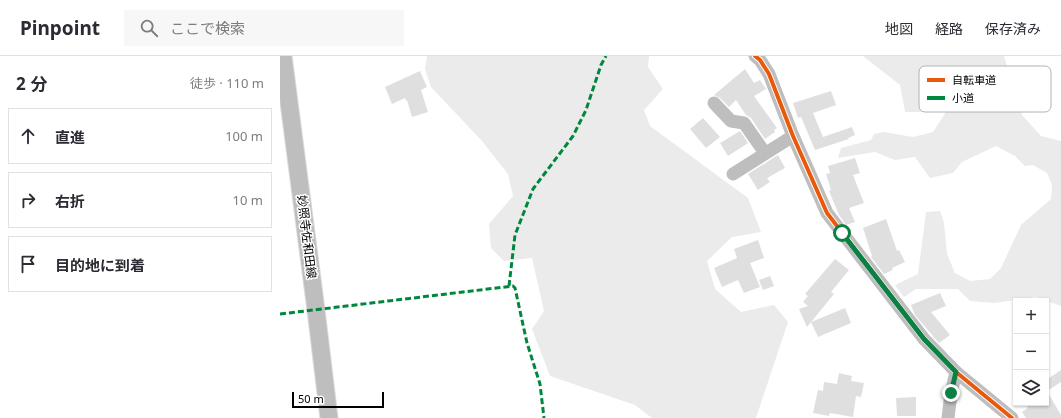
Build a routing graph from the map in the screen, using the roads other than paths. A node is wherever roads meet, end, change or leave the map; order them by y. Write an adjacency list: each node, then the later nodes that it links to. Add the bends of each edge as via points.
1 (283, 56): 8 (main road, 妙照寺佐和田線)
2 (755, 56): 4 (street, via 769,74)
3 (714, 104): 5 (street, via 731,121 744,123)
4 (793, 136): 5 (street); 7 (street, via 826,213 924,339)
5 (765, 153): 6 (street)
6 (733, 174)
7 (956, 372): 9 (street); 10 (street)
8 (329, 418)
9 (948, 418)
10 (1012, 418)

